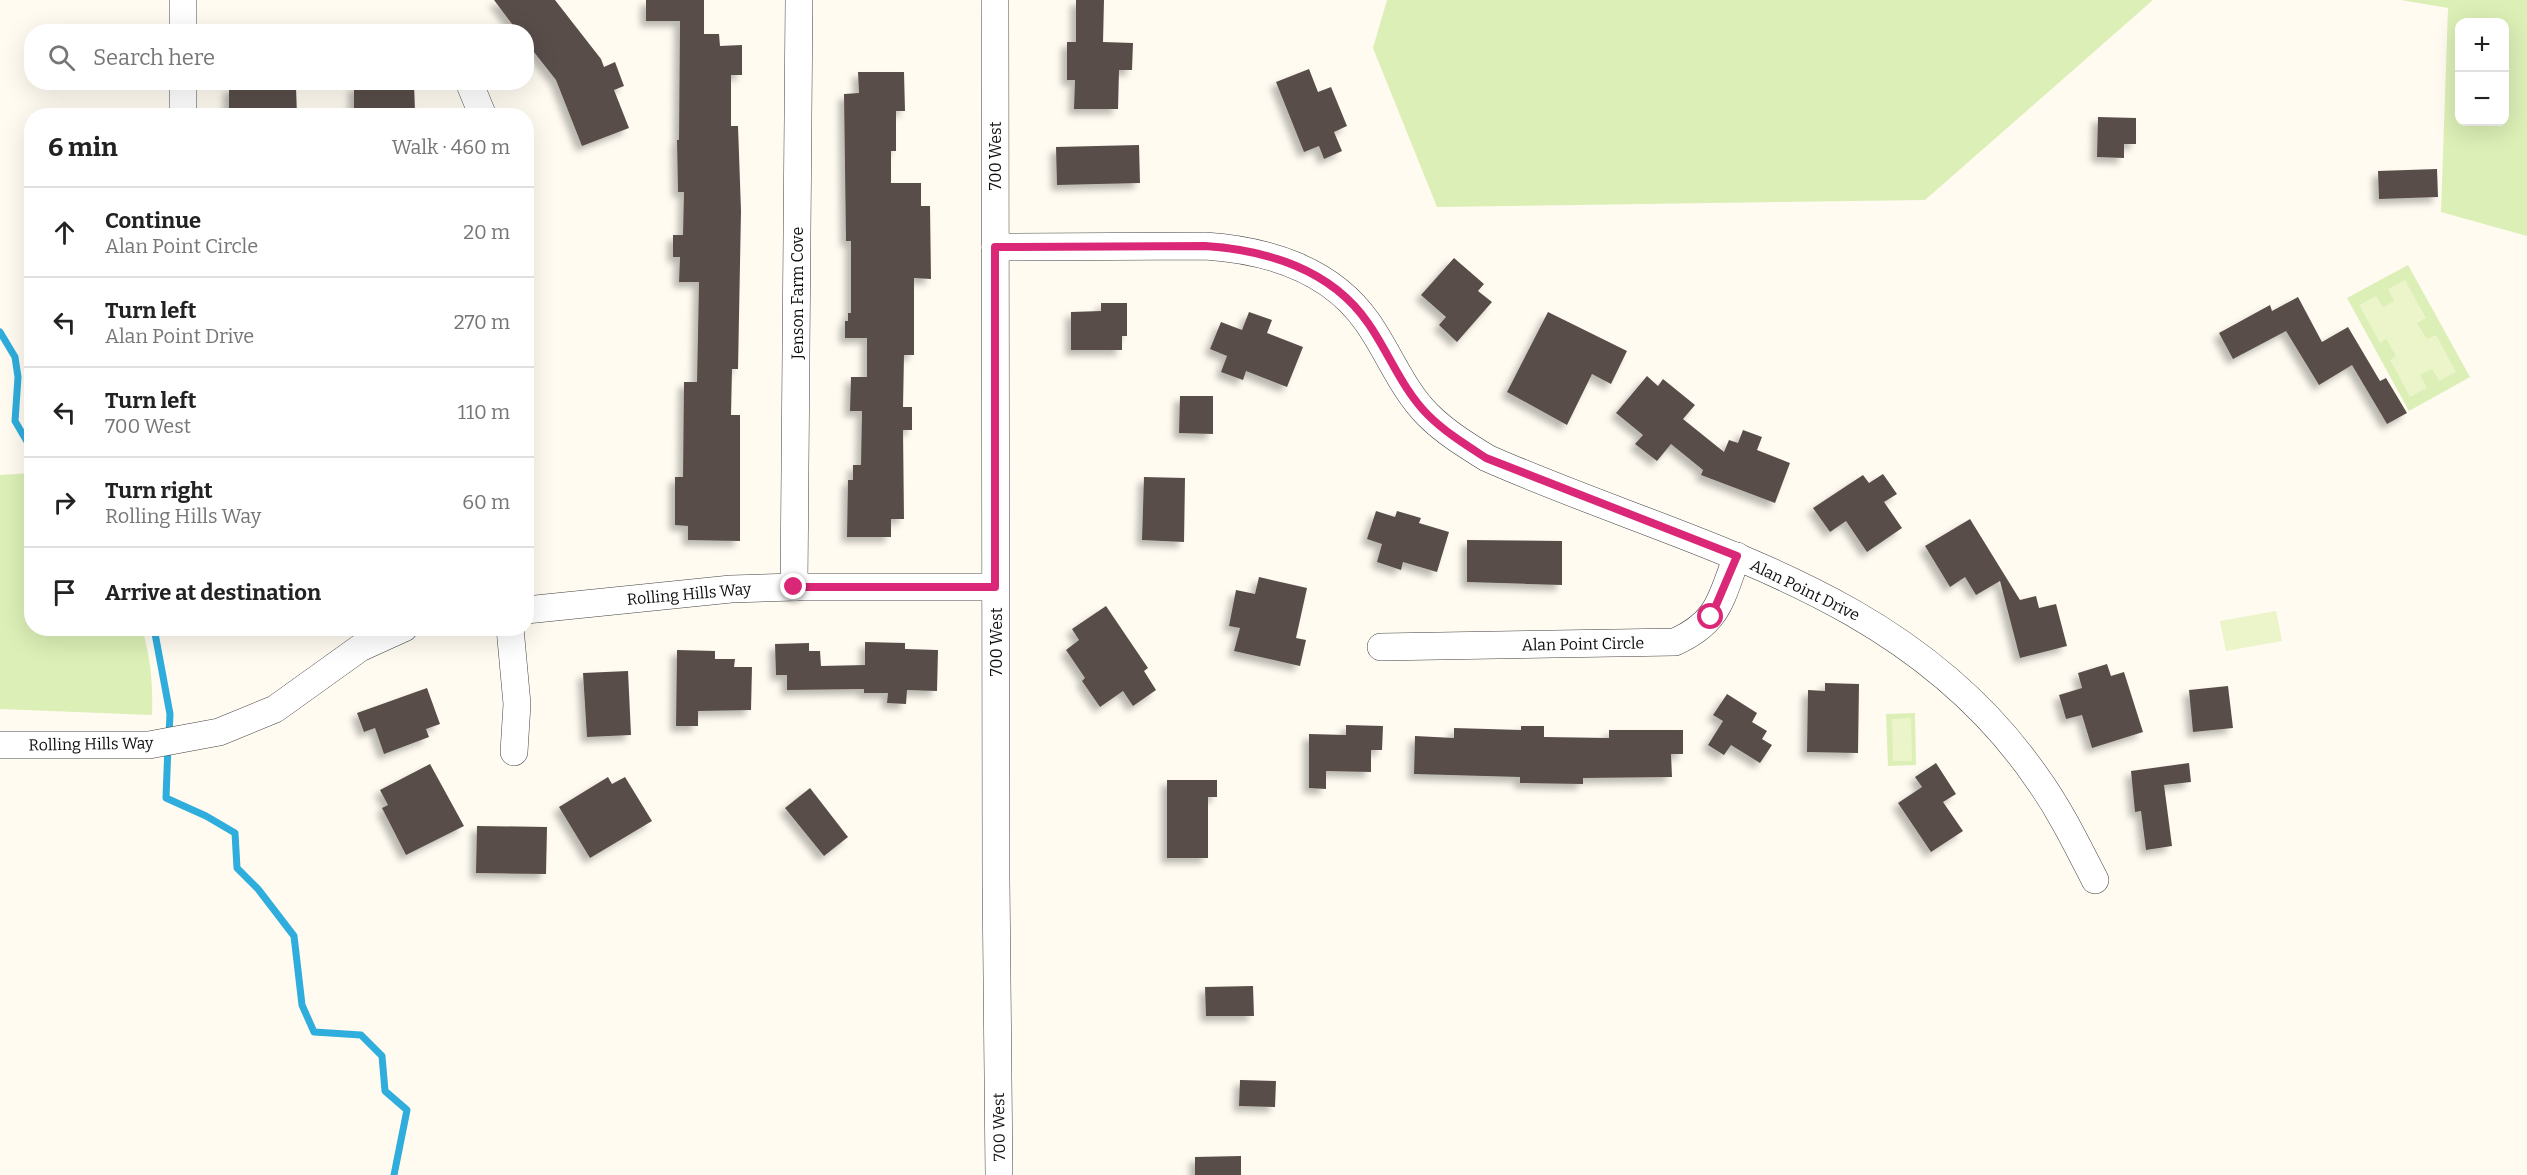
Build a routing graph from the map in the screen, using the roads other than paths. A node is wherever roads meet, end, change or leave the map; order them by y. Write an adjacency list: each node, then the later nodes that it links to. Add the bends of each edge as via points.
1 (183, 0): 4 (street)
2 (799, 0): 11 (street, Jenson Farm Cove)
3 (995, 0): 9 (street, 700 West)
4 (183, 24)
5 (183, 90): 7 (street)
6 (472, 90): 8 (street)
7 (183, 108)
8 (480, 108)
9 (995, 247): 10 (street, Alan Point Drive, via 1205,246 1273,256 1307,270 1340,293 1367,321 1406,386 1428,414 1486,458); 12 (street, 700 West)
10 (1737, 556): 16 (street, Alan Point Circle, via 1711,617 1696,632 1675,642); 19 (street, Alan Point Drive, via 1852,610 1945,678 1984,714 2037,777)
11 (794, 587): 12 (street, Rolling Hills Way); 13 (street, Rolling Hills Way)
12 (995, 587): 20 (street, 700 West)
13 (534, 609)
14 (365, 636): 17 (street, Rolling Hills Way, via 289,701 219,732 149,745)
15 (511, 636): 18 (street, via 517,704)
16 (1381, 647)
17 (0, 745)
18 (514, 752)
19 (2095, 880)
20 (999, 1175)

